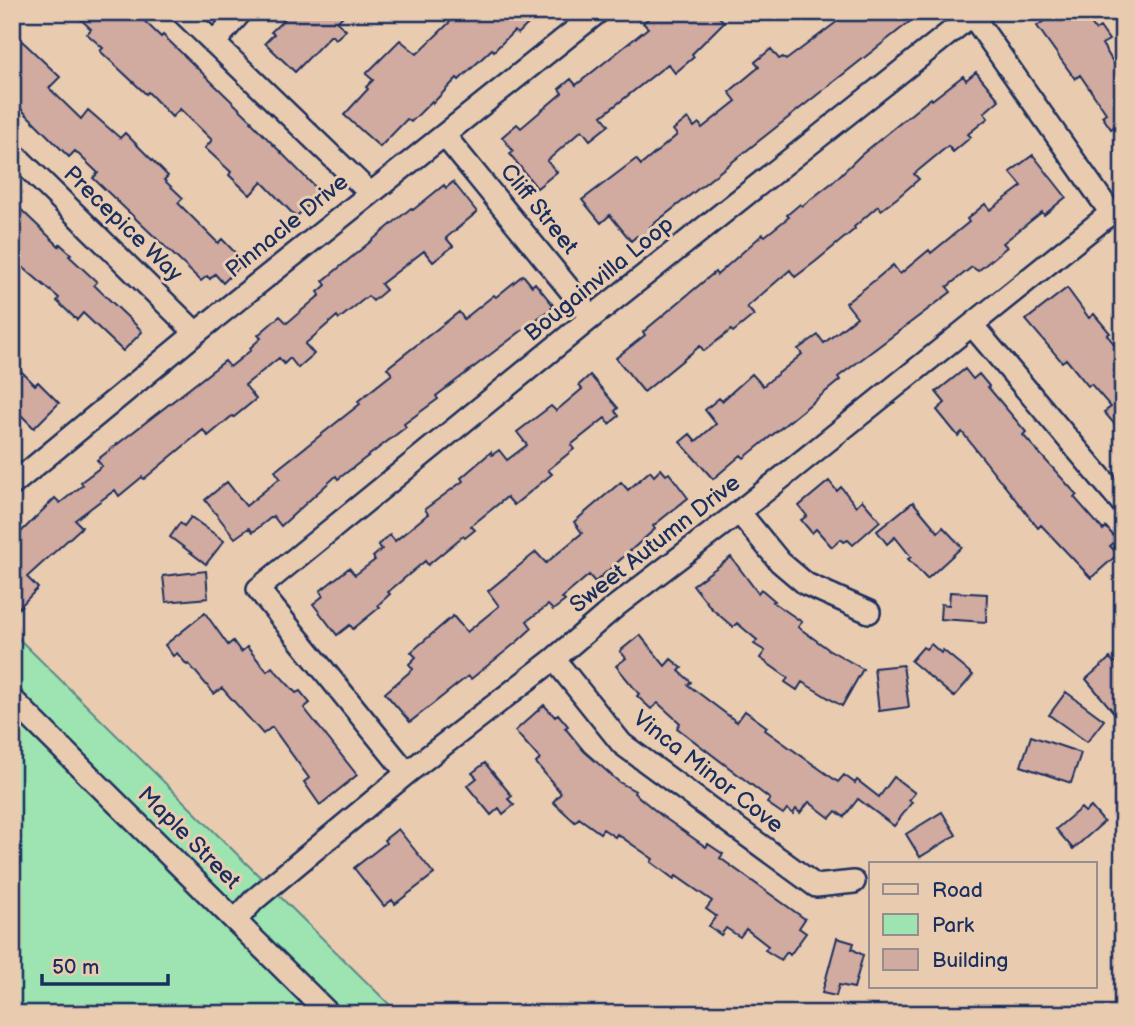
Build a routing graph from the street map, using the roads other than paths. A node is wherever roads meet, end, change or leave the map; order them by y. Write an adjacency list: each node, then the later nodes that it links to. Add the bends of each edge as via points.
1 (182, 12): 4 (street)
2 (241, 12): 4 (street)
3 (598, 12): 5 (street, Pinnacle Drive)
4 (214, 43): 7 (street)
5 (444, 135): 7 (street, Pinnacle Drive); 9 (street, Cliff Street)
6 (12, 152): 11 (street, Precepice Way)
7 (370, 193): 11 (street, Pinnacle Drive)
8 (1111, 213): 9 (street, Bougainvilla Loop, via 972,15); 10 (street, Sweet Autumn Drive)
9 (592, 317): 18 (street, Bougainvilla Loop, via 258,589)
10 (972, 325): 13 (street); 14 (street, Sweet Autumn Drive)
11 (196, 333): 12 (street, Pinnacle Drive)
12 (16, 474)
13 (1123, 504)
14 (739, 512): 15 (street, via 780,562 806,584); 16 (street, Sweet Autumn Drive)
15 (869, 612)
16 (554, 659): 18 (street, Sweet Autumn Drive); 19 (street, Vinca Minor Cove, via 622,744 816,886)
17 (12, 699): 20 (street, Maple Street)
18 (407, 773): 20 (street, Sweet Autumn Drive)
19 (854, 882)
20 (236, 920): 21 (street, Maple Street)
21 (329, 1014)

